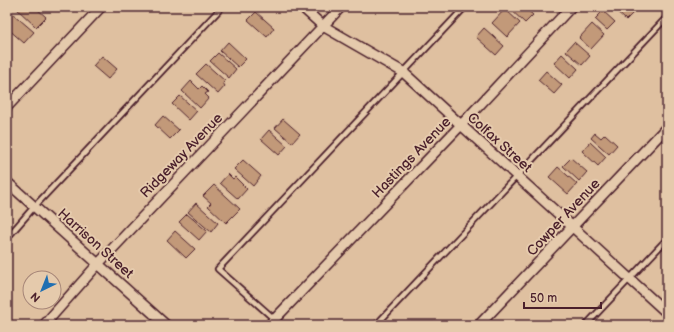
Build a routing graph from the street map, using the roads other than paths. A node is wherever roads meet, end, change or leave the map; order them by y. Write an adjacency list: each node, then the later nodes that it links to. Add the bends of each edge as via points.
1 (101, 7): 10 (street)
2 (222, 7): 15 (lane)
3 (302, 7): 8 (street, Colfax Street)
4 (342, 7): 8 (street, Ridgeway Avenue)
5 (465, 7): 9 (lane)
6 (571, 7): 11 (street, Hastings Avenue)
7 (667, 17): 13 (lane)
8 (323, 26): 9 (street, Colfax Street); 19 (street, Ridgeway Avenue)
9 (403, 72): 11 (street, Colfax Street); 22 (lane, via 218,268)
10 (7, 107)
11 (461, 125): 13 (street, Colfax Street); 22 (street, Hastings Avenue)
12 (667, 127): 16 (street, Cowper Avenue)
13 (516, 176): 16 (street, Colfax Street); 25 (lane)
14 (7, 182): 15 (street, Harrison Street)
15 (34, 207): 17 (lane); 19 (street, Harrison Street)
16 (572, 227): 20 (street, Colfax Street); 26 (street, Cowper Avenue)
17 (7, 238)
18 (667, 239): 20 (lane)
19 (98, 264): 23 (street, Ridgeway Avenue); 24 (street, Harrison Street)
20 (629, 279): 21 (street, Colfax Street); 27 (lane)
21 (667, 314)
22 (275, 323)
23 (44, 325)
24 (166, 325)
25 (376, 325)
26 (479, 325)
27 (586, 325)

